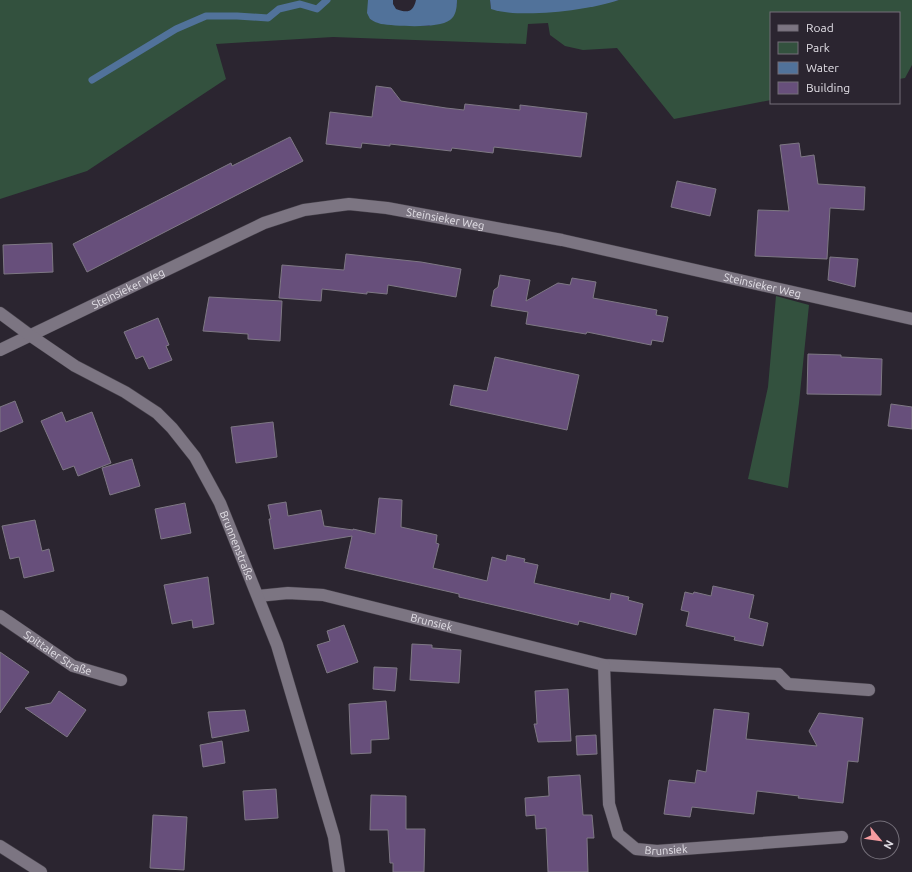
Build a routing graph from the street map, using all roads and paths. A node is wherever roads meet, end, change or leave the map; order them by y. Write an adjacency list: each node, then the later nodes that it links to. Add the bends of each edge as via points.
1 (0, 313): 3 (street, Brunnenstraße)
2 (912, 319): 3 (street, Steinsieker Weg, via 562,240 387,208 349,204 304,210 264,223)
3 (31, 336): 4 (street, Steinsieker Weg); 5 (street, Brunnenstraße, via 75,366 144,404 172,428 196,456 220,502)
4 (0, 350)
5 (258, 596): 7 (street, Brunsiek, via 288,593 323,595); 13 (street, Brunnenstraße, via 277,645 334,837)
6 (0, 616): 8 (street, Spittaler Straße, via 73,666)
7 (604, 665): 9 (street, Brunsiek, via 778,674 788,684); 10 (street, Brunsiek, via 609,804 618,834 636,849 657,851)
8 (121, 680)
9 (869, 690)
10 (842, 837)
11 (0, 846): 12 (street)
12 (41, 872)
13 (339, 872)

